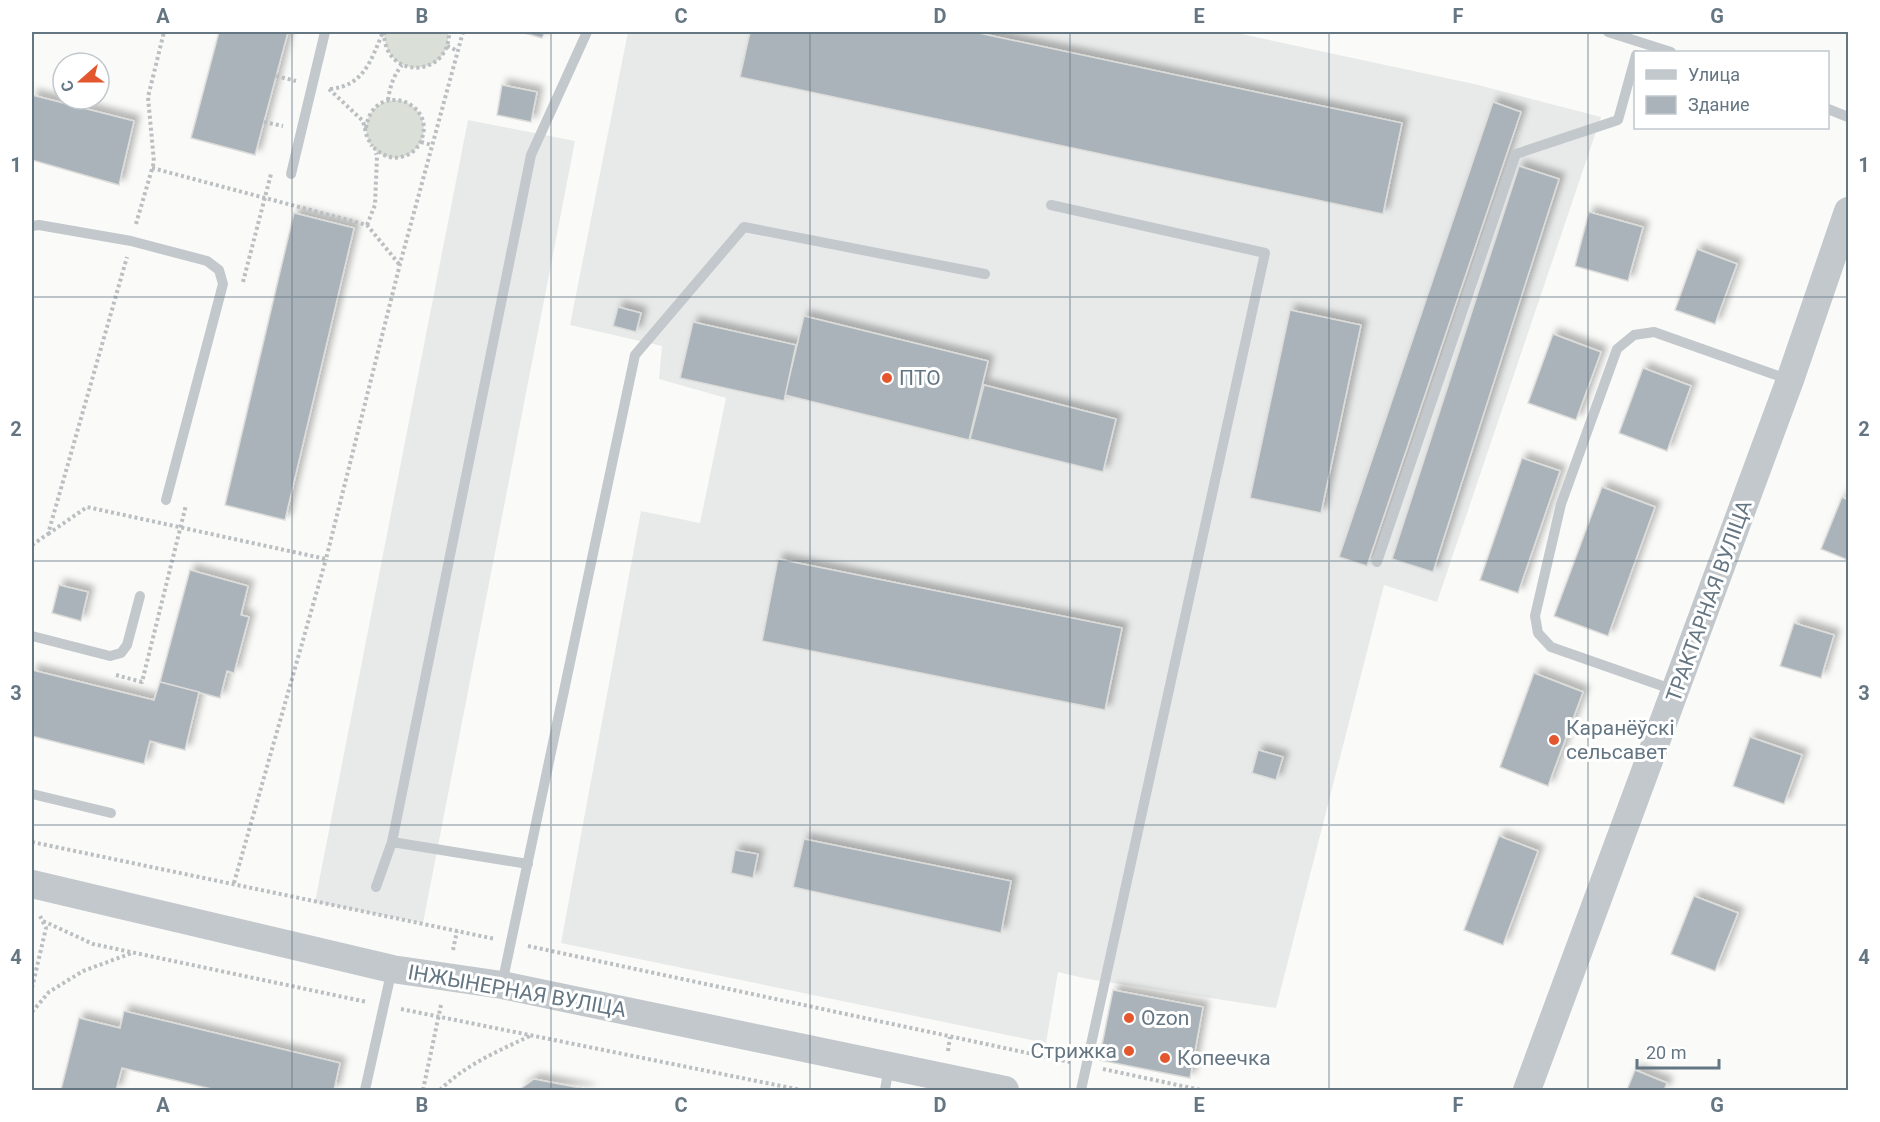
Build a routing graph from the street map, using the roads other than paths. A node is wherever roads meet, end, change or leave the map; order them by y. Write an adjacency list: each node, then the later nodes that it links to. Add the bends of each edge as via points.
1 (325, 32): 10 (lane)
2 (587, 32): 23 (lane, via 531,155)
3 (1608, 32): 4 (lane)
4 (1639, 41): 5 (lane); 6 (lane)
5 (1637, 51)
6 (1668, 51)
7 (1634, 61): 17 (lane, via 1618,120 1516,154)
8 (1829, 110): 9 (lane)
9 (1848, 117)
10 (291, 174)
11 (1051, 205): 32 (lane, via 1265,253)
12 (1848, 211): 15 (street, ТРАКТАРНАЯ ВУЛІЦА)
13 (32, 226): 16 (lane, via 131,241 207,261 219,270 223,284)
14 (985, 274): 24 (lane, via 744,226 635,354)
15 (1790, 380): 20 (street, ТРАКТАРНАЯ ВУЛІЦА); 20 (lane, via 1654,332 1634,335 1617,349 1561,504 1535,616 1538,633 1551,647)
16 (166, 500)
17 (1377, 562)
18 (140, 596): 19 (lane, via 127,645 121,653 110,656)
19 (32, 636)
20 (1676, 690): 33 (street, ТРАКТАРНАЯ ВУЛІЦА)
21 (32, 794): 22 (lane)
22 (111, 813)
23 (392, 842): 24 (lane); 26 (lane)
24 (528, 864): 28 (lane)
25 (32, 884): 27 (street, ІНЖЫНЕРНАЯ ВУЛІЦА)
26 (376, 887)
27 (392, 969): 28 (street, ІНЖЫНЕРНАЯ ВУЛІЦА); 30 (lane)
28 (502, 985): 29 (street, ІНЖЫНЕРНАЯ ВУЛІЦА)
29 (887, 1078): 31 (street, ІНЖЫНЕРНАЯ ВУЛІЦА)
30 (365, 1090)
31 (1005, 1090)
32 (1081, 1090)
33 (1527, 1090)

